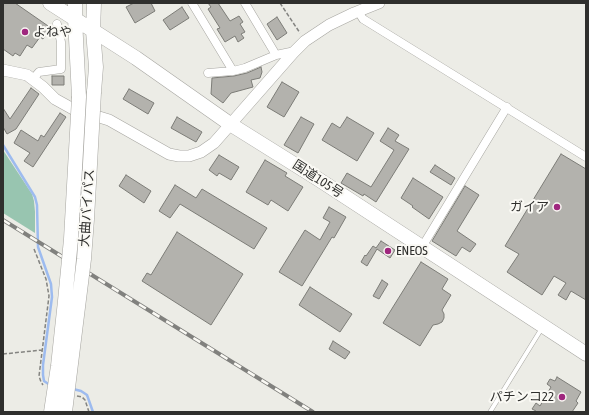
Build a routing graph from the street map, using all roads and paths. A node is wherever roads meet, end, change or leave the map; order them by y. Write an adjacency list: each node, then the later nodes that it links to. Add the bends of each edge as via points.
1 (50, 3): 9 (highway, 国道105号)
2 (75, 3): 9 (highway, 大曲バイパス)
3 (94, 3): 11 (highway, 大曲バイパス)
4 (245, 3): 14 (street)
5 (280, 3): 12 (path)
6 (379, 3): 8 (street)
7 (194, 4): 16 (street)
8 (358, 11): 12 (street, via 329,25); 19 (street, via 363,19)
9 (75, 19): 11 (highway, 国道105号); 27 (highway, 大曲バイパス, bridge, via 79,97 71,232)
10 (57, 24): 18 (street, via 61,42 61,69 39,72)
11 (94, 31): 20 (highway, 国道105号); 28 (highway, 大曲バイパス, bridge, via 96,67 88,212)
12 (305, 41): 13 (street)
13 (295, 51): 14 (street); 20 (street)
14 (276, 55): 16 (street)
15 (3, 70): 18 (street, via 27,75)
16 (234, 71): 17 (street)
17 (208, 73)
18 (33, 80): 20 (street, via 55,99 73,109 110,120 169,154 189,156 200,152 214,143)
19 (507, 107): 21 (street); 22 (street)
20 (230, 124): 22 (highway, 国道105号)
21 (586, 157)
22 (422, 247): 23 (highway, 国道105号)
23 (543, 326): 26 (highway, 国道105号); 29 (lane)
24 (42, 350): 25 (path)
25 (3, 354)
26 (586, 354)
27 (51, 412)
28 (65, 412)
29 (490, 412)

